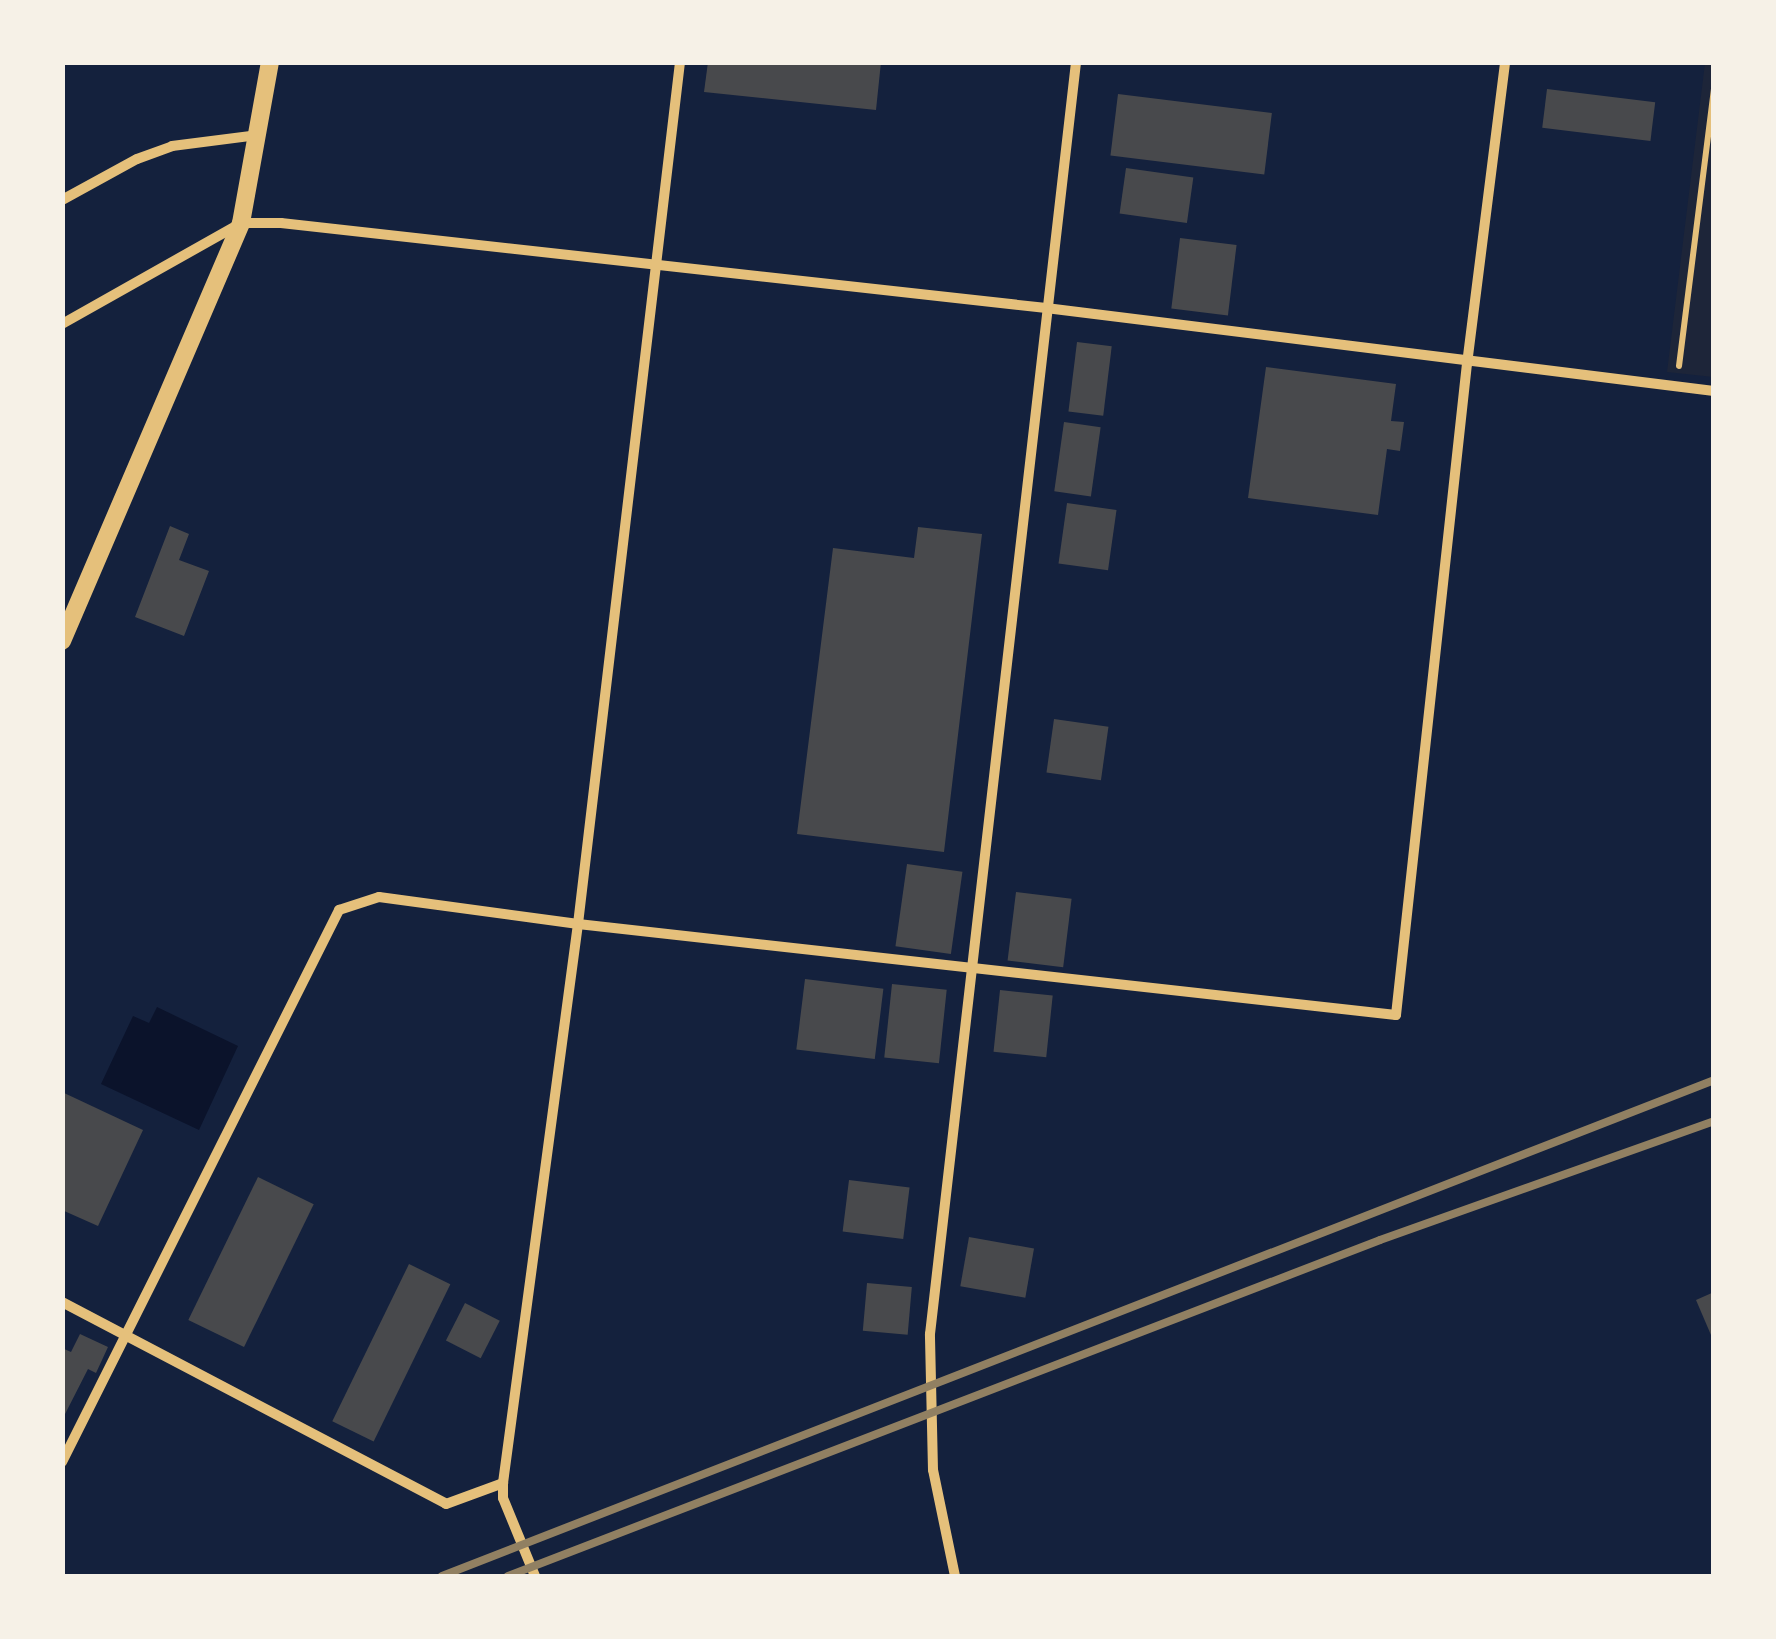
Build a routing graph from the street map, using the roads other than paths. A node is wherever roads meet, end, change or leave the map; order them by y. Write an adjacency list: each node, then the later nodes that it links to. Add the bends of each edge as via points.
1 (270, 62): 5 (street)
2 (680, 62): 8 (street)
3 (1076, 62): 9 (street)
4 (1505, 62): 11 (street)
5 (258, 135): 6 (street, via 172,146); 7 (street)
6 (62, 200)
7 (241, 222): 8 (street); 10 (street); 13 (street)
8 (654, 266): 9 (street); 14 (street)
9 (1046, 308): 11 (street); 15 (street)
10 (62, 324)
11 (1466, 364): 12 (street); 15 (street, via 1396,1015)
12 (1714, 391)
13 (62, 640)
14 (578, 924): 15 (street); 17 (street, via 379,898 339,910); 19 (street)
15 (970, 969): 21 (street, via 928,1387 933,1470)
16 (62, 1302): 17 (street)
17 (127, 1335): 18 (street); 19 (street, via 446,1504)
18 (62, 1462)
19 (503, 1483): 20 (street)
20 (535, 1576)
21 (956, 1576)

